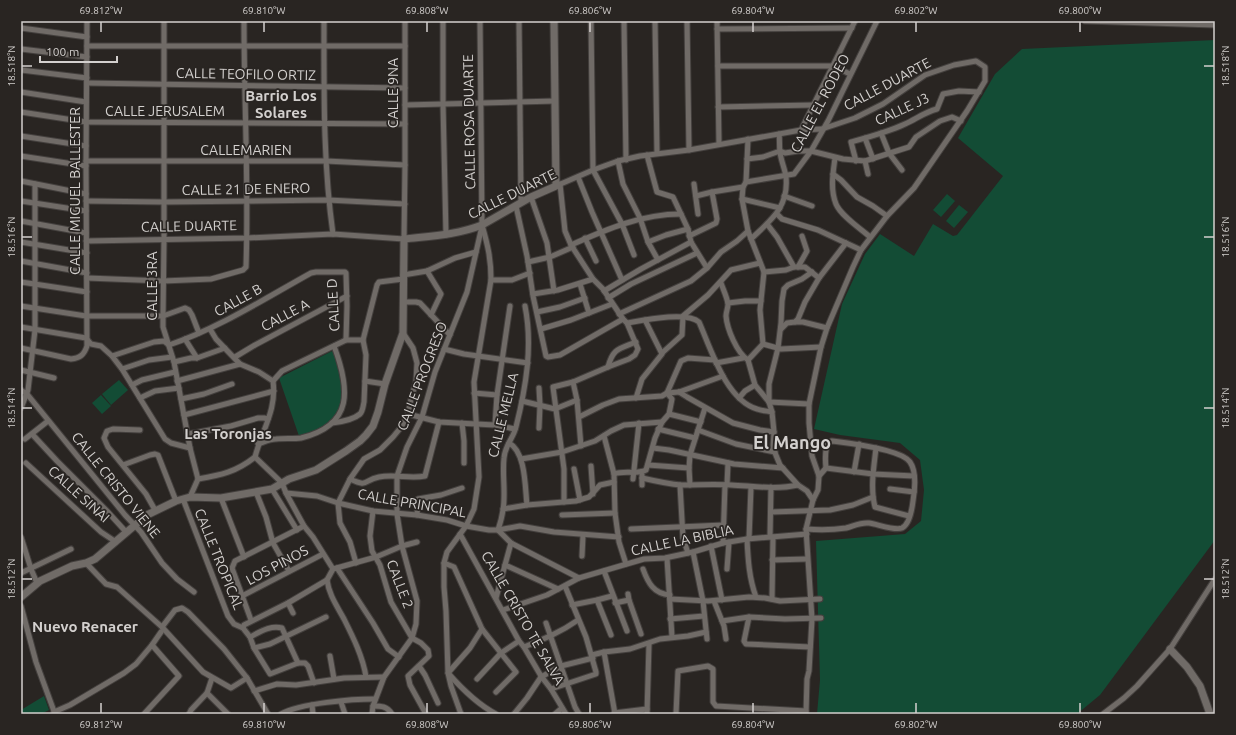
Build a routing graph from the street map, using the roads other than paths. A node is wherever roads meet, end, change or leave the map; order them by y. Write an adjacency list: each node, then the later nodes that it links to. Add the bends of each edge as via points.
1 (87, 21): 23 (street, CALLE MIGUEL BALLESTER)
2 (164, 21): 25 (street, CALLE 3RA)
3 (244, 21): 26 (street)
4 (324, 21): 27 (street)
5 (405, 21): 28 (street, CALLE 9NA)
6 (443, 21): 46 (street)
7 (480, 21): 45 (street, CALLE ROSA DUARTE)
8 (519, 21): 44 (street)
9 (554, 21): 42 (street)
10 (591, 21): 85 (street)
11 (624, 21): 76 (street)
12 (655, 21): 69 (street)
13 (687, 21): 66 (street)
14 (718, 21): 22 (street)
15 (855, 21): 21 (street)
16 (877, 21): 34 (street, CALLE EL RODEO)
17 (1085, 21): 18 (street)
18 (1143, 22): 19 (street)
19 (1215, 25)
20 (21, 28): 23 (street)
21 (852, 28): 22 (street); 32 (street)
22 (718, 29): 31 (street)
23 (87, 37): 24 (street, CALLE MIGUEL BALLESTER)
24 (87, 46): 25 (street); 30 (street, CALLE MIGUEL BALLESTER)
25 (164, 46): 26 (street); 36 (street, CALLE 3RA)
26 (244, 46): 27 (street); 37 (street)
27 (324, 46): 28 (street); 38 (street)
28 (405, 46): 39 (street, CALLE 9NA)
29 (21, 49): 30 (street)
30 (87, 57): 35 (street, CALLE MIGUEL BALLESTER)
31 (718, 66): 32 (street); 49 (street)
32 (833, 66): 34 (street); 48 (street)
33 (21, 70): 35 (street, CALLE TEOFILO ORTIZ)
34 (850, 74): 57 (street, CALLE EL RODEO)
35 (87, 81): 36 (street, CALLE TEOFILO ORTIZ); 43 (street, CALLE MIGUEL BALLESTER)
36 (164, 84): 37 (street, CALLE TEOFILO ORTIZ); 53 (street, CALLE 3RA)
37 (245, 86): 38 (street, CALLE TEOFILO ORTIZ); 54 (street)
38 (324, 87): 39 (street, CALLE TEOFILO ORTIZ); 55 (street)
39 (405, 88): 47 (street, CALLE 9NA)
40 (21, 92): 43 (street)
41 (979, 92): 51 (street); 57 (street, CALLE DUARTE, via 985,81 985,67 976,61 954,65 925,75 883,104 855,118); 59 (street, CALLE J3, via 959,91 943,94 937,109)
42 (555, 101): 44 (street); 95 (street)
43 (86, 102): 52 (street, CALLE MIGUEL BALLESTER)
44 (520, 102): 45 (street); 109 (street)
45 (481, 103): 46 (street); 122 (street, CALLE ROSA DUARTE)
46 (443, 104): 47 (street); 128 (street)
47 (405, 105): 56 (street, CALLE 9NA)
48 (814, 105): 49 (street); 58 (street)
49 (718, 107): 64 (street)
50 (21, 112): 52 (street, CALLE JERUSALEM)
51 (961, 121): 70 (street, via 952,117 940,121 909,146); 116 (street, via 914,188)
52 (86, 122): 53 (street, CALLE JERUSALEM); 65 (street, CALLE MIGUEL BALLESTER)
53 (164, 123): 54 (street, CALLE JERUSALEM); 80 (street, CALLE 3RA)
54 (246, 123): 55 (street, CALLE JERUSALEM); 81 (street)
55 (325, 124): 56 (street, CALLE JERUSALEM); 78 (street)
56 (405, 124): 84 (street, CALLE 9NA)
57 (822, 129): 58 (street, CALLE DUARTE); 67 (street, CALLE EL RODEO)
58 (801, 130): 60 (street, CALLE DUARTE)
59 (881, 133): 62 (street, CALLE J3); 70 (street)
60 (779, 134): 63 (street, CALLE DUARTE); 68 (street)
61 (21, 136): 65 (street)
62 (865, 138): 75 (street); 77 (street, CALLE J3, via 851,142)
63 (748, 139): 64 (street, CALLE DUARTE); 74 (street)
64 (719, 144): 66 (street, CALLE DUARTE)
65 (86, 146): 83 (street, CALLE MIGUEL BALLESTER)
66 (690, 150): 69 (street, CALLE DUARTE)
67 (811, 151): 68 (street); 73 (street); 89 (street, CALLE EL RODEO, via 794,174)
68 (780, 152): 74 (street); 89 (street)
69 (657, 153): 71 (street, CALLE DUARTE)
70 (889, 153): 75 (street); 86 (street)
71 (647, 155): 76 (street, CALLE DUARTE); 113 (street, via 656,192 673,198)
72 (21, 156): 83 (street, CALLEMARIEN)
73 (835, 158): 77 (street); 87 (street)
74 (747, 159): 94 (street)
75 (873, 159): 79 (street)
76 (626, 160): 82 (street, CALLE DUARTE)
77 (856, 160): 79 (street)
78 (326, 161): 81 (street, CALLEMARIEN); 84 (street, CALLEMARIEN); 103 (street)
79 (865, 161): 88 (street)
80 (164, 162): 81 (street, CALLEMARIEN); 83 (street, CALLEMARIEN); 106 (street, CALLE 3RA)
81 (247, 162): 105 (street)
82 (618, 162): 85 (street, CALLE DUARTE); 117 (street, via 623,184)
83 (86, 164): 97 (street, CALLE MIGUEL BALLESTER)
84 (405, 165): 108 (street, CALLE 9NA)
85 (593, 170): 90 (street, CALLE DUARTE); 120 (street)
86 (902, 170)
87 (833, 174): 116 (street, via 857,197); 131 (street, via 832,185 836,206)
88 (868, 174)
89 (786, 176): 94 (street, CALLE EL RODEO); 99 (street)
90 (578, 177): 95 (street, CALLE DUARTE); 125 (street)
91 (21, 181): 92 (street)
92 (35, 184): 97 (street); 107 (street)
93 (694, 184): 98 (street)
94 (745, 184): 96 (street, CALLE EL RODEO); 101 (street)
95 (558, 185): 100 (street, CALLE DUARTE); 143 (street, via 565,232)
96 (712, 192): 98 (street, CALLE EL RODEO); 129 (street, via 716,223)
97 (86, 194): 102 (street, CALLE MIGUEL BALLESTER)
98 (696, 196): 114 (street)
99 (784, 196): 110 (street); 111 (street)
100 (531, 197): 109 (street, CALLE DUARTE); 149 (street, via 544,231)
101 (742, 199): 111 (street); 124 (street)
102 (86, 200): 106 (street, CALLE 21 DE ENERO); 112 (street, CALLE MIGUEL BALLESTER)
103 (328, 200): 105 (street, CALLE 21 DE ENERO); 108 (street, CALLE 21 DE ENERO); 127 (street)
104 (21, 201): 107 (street)
105 (247, 201): 106 (street, CALLE 21 DE ENERO); 132 (street)
106 (164, 202): 135 (street, CALLE 3RA)
107 (35, 203): 112 (street); 119 (street)
108 (405, 204): 133 (street, CALLE 9NA)
109 (519, 204): 122 (street, CALLE DUARTE); 153 (street)
110 (812, 206)
111 (780, 208): 115 (street)
112 (86, 211): 126 (street, CALLE MIGUEL BALLESTER)
113 (681, 214): 117 (street); 123 (street)
114 (698, 214)
115 (777, 214): 121 (street); 141 (street, via 782,219)
116 (886, 216): 131 (street)
117 (640, 218): 120 (street); 139 (street)
118 (21, 221): 119 (street)
119 (35, 224): 126 (street); 142 (street)
120 (622, 224): 125 (street); 148 (street)
121 (767, 224): 136 (street); 156 (street)
122 (482, 225): 128 (street, CALLE DUARTE); 145 (street, CALLE PROGRESO); 167 (street, CALLE ROSA DUARTE, via 490,252)
123 (688, 229): 129 (street); 139 (street)
124 (748, 231): 136 (street); 157 (street, via 721,252)
125 (601, 232): 134 (street); 168 (street)
126 (86, 233): 137 (street, CALLE MIGUEL BALLESTER)
127 (333, 234): 132 (street, CALLE DUARTE); 133 (street, CALLE DUARTE)
128 (446, 235): 133 (street, CALLE DUARTE)
129 (689, 236): 140 (street)
130 (802, 236): 156 (street, via 808,251)
131 (870, 237): 144 (street)
132 (247, 238): 135 (street, CALLE DUARTE); 169 (street, via 246,267 243,270 211,278)
133 (404, 238): 164 (street)
134 (585, 238): 143 (street); 152 (street)
135 (164, 239): 137 (street, CALLE DUARTE); 169 (street, CALLE 3RA)
136 (751, 239): 155 (street)
137 (86, 241): 146 (street, CALLE MIGUEL BALLESTER)
138 (21, 242): 142 (street)
139 (648, 242): 150 (street)
140 (691, 242): 147 (street); 150 (street)
141 (846, 242): 144 (street); 165 (street)
142 (35, 244): 146 (street); 154 (street)
143 (572, 246): 149 (street); 166 (street)
144 (861, 250): 201 (street)
145 (476, 252): 158 (street); 207 (street, CALLE PROGRESO, via 467,292)
146 (87, 253): 163 (street, CALLE MIGUEL BALLESTER)
147 (697, 253): 157 (street); 180 (street, via 631,284)
148 (634, 255)
149 (550, 257): 153 (street); 174 (street)
150 (658, 260): 168 (street)
151 (21, 261): 154 (street)
152 (596, 261)
153 (528, 262): 162 (street)
154 (35, 264): 163 (street); 172 (street)
155 (760, 264): 160 (street); 171 (street, via 731,270)
156 (796, 267): 160 (street); 161 (street, via 805,267)
157 (706, 268): 191 (street, via 691,281)
158 (427, 271): 164 (street); 192 (street, via 441,294)
159 (316, 272): 178 (street, CALLE D, via 345,272); 200 (street, CALLE B)
160 (764, 272): 181 (street)
161 (812, 272): 165 (street); 203 (street, via 784,289)
162 (530, 273): 167 (street, via 512,280); 177 (street)
163 (87, 276): 169 (street); 176 (street, CALLE MIGUEL BALLESTER)
164 (403, 277): 182 (street); 211 (street, via 379,282 377,285)
165 (819, 278): 198 (street)
166 (593, 279): 173 (street); 175 (street)
167 (491, 280): 224 (street, CALLE ROSA DUARTE)
168 (622, 280): 175 (street)
169 (163, 281): 194 (street, CALLE 3RA)
170 (21, 282): 172 (street)
171 (721, 283): 183 (street); 195 (street)
172 (35, 284): 176 (street); 188 (street)
173 (580, 284): 174 (street); 179 (street)
174 (554, 291): 177 (street)
175 (604, 291): 180 (street)
176 (87, 292): 193 (street, CALLE MIGUEL BALLESTER)
177 (533, 294): 189 (street)
178 (347, 296): 210 (street, CALLE D); 225 (street, CALLE A)
179 (584, 298): 189 (street); 190 (street)
180 (608, 298): 184 (street)
181 (761, 301): 183 (street); 213 (street)
182 (403, 302): 192 (street, via 420,303); 206 (street)
183 (728, 303): 229 (street, via 728,326 736,346)
184 (612, 304): 190 (street); 191 (street)
185 (21, 306): 188 (street)
186 (510, 306): 228 (street)
187 (525, 306): 231 (street, CALLE MELLA, via 528,321)
188 (35, 308): 193 (street); 204 (street)
189 (537, 312): 202 (street)
190 (589, 313): 202 (street)
191 (619, 314): 197 (street)
192 (431, 315): 207 (street)
193 (86, 316): 194 (street); 208 (street, CALLE MIGUEL BALLESTER)
194 (162, 316): 205 (street, via 185,308 192,314); 214 (street, CALLE 3RA)
195 (683, 316): 196 (street); 222 (street, via 682,335); 230 (street, via 699,322)
196 (644, 320): 197 (street); 222 (street)
197 (625, 321): 202 (street, via 560,354 548,357); 212 (street)
198 (795, 322): 201 (street); 203 (street, via 787,323)
199 (21, 327): 204 (street)
200 (210, 328): 205 (street, CALLE B); 218 (street)
201 (827, 328): 216 (street)
202 (541, 329)
203 (780, 329): 219 (street)
204 (35, 330): 208 (street); 221 (street)
205 (199, 333): 209 (street, CALLE B)
206 (403, 333): 245 (street); 270 (street, via 414,348 417,363 416,382)
207 (450, 335): 220 (street, CALLE PROGRESO)
208 (86, 338): 221 (street, CALLE MIGUEL BALLESTER, via 85,352 79,358 71,359); 223 (street, via 91,344 101,346)
209 (185, 340): 214 (street, CALLE B); 226 (street)
210 (346, 340): 211 (street); 215 (street)
211 (363, 340): 242 (street, via 366,355)
212 (636, 342): 233 (street, via 614,352); 233 (street, via 638,350 635,354)
213 (763, 344): 219 (street); 229 (street)
214 (169, 345): 223 (street, via 164,341 154,342); 227 (street, CALLE 3RA)
215 (334, 346): 241 (street, via 282,371); 280 (street, via 342,366 346,394 341,413)
216 (821, 347): 219 (street); 264 (street)
217 (21, 348): 221 (street)
218 (225, 348): 225 (street); 226 (street)
219 (778, 348): 263 (street, via 769,384)
220 (444, 349): 224 (street); 274 (street, CALLE PROGRESO)
221 (33, 351): 236 (street)
222 (662, 353): 258 (street, via 642,379)
223 (112, 356): 234 (street)
224 (479, 356): 228 (street); 253 (street, CALLE ROSA DUARTE)
225 (234, 357): 232 (street)
226 (197, 358): 227 (street)
227 (173, 359): 234 (street, via 149,360); 237 (street, CALLE 3RA)
228 (503, 359): 231 (street); 256 (street)
229 (746, 359): 230 (street); 247 (street)
230 (715, 361): 238 (street); 254 (street, via 685,359)
231 (528, 363): 262 (street, CALLE MELLA)
232 (240, 364): 240 (street); 241 (street)
233 (608, 367): 243 (street)
234 (122, 369): 246 (street)
235 (21, 370): 236 (street)
236 (30, 372): 239 (street); 255 (street)
237 (175, 372): 240 (street, CALLE 3RA); 246 (street)
238 (724, 376): 252 (street); 259 (street)
239 (54, 378)
240 (177, 381): 248 (street, CALLE 3RA)
241 (272, 381): 251 (street)
242 (365, 381): 245 (street); 280 (street, via 363,410 359,415)
243 (573, 382): 261 (street); 268 (street, via 553,387)
244 (232, 384): 260 (street)
245 (385, 384): 331 (street, via 373,426 360,441 316,470)
246 (132, 385): 257 (street)
247 (755, 385): 259 (street); 263 (street)
248 (179, 388): 257 (street, via 155,391); 260 (street, CALLE 3RA)
249 (539, 388): 265 (street)
250 (21, 390): 255 (street, CALLE CRISTO VIENE)
251 (274, 391): 272 (street); 275 (street, via 273,408)
252 (679, 392): 254 (street); 267 (street)
253 (474, 393): 256 (street); 283 (street, CALLE ROSA DUARTE)
254 (667, 393): 258 (street, via 662,396); 271 (street, via 672,399)
255 (27, 394): 266 (street); 276 (street, CALLE CRISTO VIENE)
256 (498, 394): 284 (street)
257 (140, 398): 300 (street, via 165,439)
258 (636, 398): 273 (street, via 620,399)
259 (739, 398): 269 (street, via 756,409)
260 (181, 400): 272 (street, CALLE 3RA)
261 (577, 400): 268 (street); 273 (street)
262 (522, 402): 265 (street); 286 (street, CALLE MELLA)
263 (769, 402): 264 (street); 269 (street)
264 (809, 404): 324 (street, via 812,456)
265 (540, 406): 268 (street); 285 (street)
266 (21, 408)
267 (705, 408): 279 (street); 290 (street, via 744,427)
268 (555, 409): 303 (street)
269 (772, 412): 290 (street)
270 (408, 414): 274 (street); 328 (street, via 393,437 380,450 364,459)
271 (669, 414): 278 (street); 279 (street)
272 (184, 416): 292 (street, CALLE 3RA)
273 (579, 417): 299 (street)
274 (422, 418): 277 (street); 323 (street, CALLE PROGRESO, via 406,447)
275 (268, 419): 292 (street, via 258,418); 297 (street)
276 (48, 420): 291 (street); 369 (street, CALLE CRISTO VIENE)
277 (439, 422): 281 (street); 323 (street, via 425,476)
278 (662, 422): 282 (street); 287 (street)
279 (701, 422): 289 (street)
280 (332, 423): 297 (street, via 321,431 300,438 275,439)
281 (462, 423): 283 (street); 309 (street)
282 (639, 423): 293 (street, via 624,425); 318 (street)
283 (477, 424): 284 (street); 367 (street, CALLE ROSA DUARTE, via 479,477 474,509)
284 (495, 425): 286 (street)
285 (539, 428)
286 (515, 429): 296 (street, CALLE MELLA)
287 (658, 429): 294 (street); 301 (street)
288 (140, 430): 311 (street, via 107,431 105,444)
289 (698, 430): 294 (street); 304 (street, via 736,444)
290 (774, 432): 304 (street)
291 (32, 434): 295 (street); 374 (street, CALLE SINAI)
292 (188, 434): 300 (street, CALLE 3RA)
293 (604, 436): 299 (street); 321 (street)
294 (695, 438): 305 (street)
295 (25, 439)
296 (509, 443): 307 (street, via 517,449); 355 (street, CALLE MELLA, via 504,459)
297 (258, 444): 306 (street)
298 (859, 444): 302 (street); 316 (street, via 832,440 828,442); 320 (street)
299 (581, 446): 303 (street)
300 (190, 448): 327 (street, CALLE 3RA)
301 (653, 448): 305 (street); 312 (street)
302 (876, 448): 322 (street); 325 (street, via 906,457)
303 (562, 452): 307 (street); 352 (street)
304 (775, 452): 315 (street)
305 (690, 455): 310 (street); 314 (street)
306 (255, 457): 327 (street, via 236,470); 331 (street)
307 (521, 459): 354 (street)
308 (26, 463): 381 (street, CALLE SINAI, via 101,532)
309 (464, 463)
310 (728, 463): 315 (street); 335 (street)
311 (122, 465): 349 (street, CALLE TROPICAL, via 150,455 158,455); 356 (street, via 146,494)
312 (648, 465): 314 (street); 319 (street)
313 (591, 466): 345 (street)
314 (689, 468): 334 (street)
315 (783, 468): 336 (street)
316 (826, 468): 320 (street); 324 (street)
317 (574, 469): 350 (street)
318 (634, 472): 319 (street); 321 (street); 329 (street)
319 (642, 472): 326 (street)
320 (854, 472): 322 (street)
321 (614, 474): 330 (street)
322 (873, 474): 325 (street); 348 (street)
323 (397, 476): 328 (street, via 377,477 365,483); 361 (street, CALLE PROGRESO)
324 (818, 476): 351 (street, via 818,490)
325 (914, 476): 343 (street)
326 (642, 478): 332 (street); 333 (street)
327 (198, 479): 346 (street)
328 (350, 479): 353 (street)
329 (633, 479)
330 (614, 482): 345 (street, via 598,486); 360 (street)
331 (282, 483): 340 (street); 344 (street)
332 (642, 485)
333 (680, 485): 334 (street); 368 (street)
334 (690, 485): 335 (street)
335 (726, 485): 337 (street); 365 (street)
336 (798, 485): 338 (street, via 787,488); 351 (street, via 807,491)
337 (752, 487): 338 (street); 380 (street)
338 (771, 487): 359 (street)
339 (462, 488): 362 (street, via 418,499)
340 (272, 489): 342 (street); 371 (street)
341 (890, 489): 343 (street)
342 (256, 492): 347 (street); 384 (street)
343 (914, 492): 364 (street)
344 (286, 493): 353 (street, CALLE PRINCIPAL, via 317,496); 366 (street)
345 (593, 494): 350 (street)
346 (190, 497): 347 (street); 349 (street)
347 (221, 498): 393 (street)
348 (873, 498): 357 (street, via 830,510); 364 (street, via 876,507)
349 (179, 500): 356 (street); 446 (street, CALLE TROPICAL, via 228,616 234,624)
350 (580, 500): 352 (street)
351 (813, 500): 357 (street)
352 (564, 502): 354 (street)
353 (338, 503): 358 (street, CALLE PRINCIPAL); 399 (street, via 340,523 350,542)
354 (526, 505): 355 (street)
355 (503, 509): 372 (street, CALLE MELLA)
356 (155, 510): 369 (street)
357 (809, 511): 359 (street); 373 (street)
358 (373, 512): 361 (street, CALLE PRINCIPAL); 394 (street, CALLE 2, via 370,536 372,551)
359 (770, 512): 378 (street)
360 (615, 513): 363 (street); 379 (street)
361 (397, 514): 362 (street, CALLE PRINCIPAL); 387 (street, CALLE PROGRESO)
362 (417, 515): 367 (street, CALLE PRINCIPAL)
363 (562, 515)
364 (909, 516): 373 (street, CALLE LA BIBLIA, via 907,524 898,529 868,523 855,524 848,528)
365 (724, 525): 368 (street); 383 (street)
366 (304, 526): 371 (street); 391 (street)
367 (466, 526): 372 (street, CALLE PRINCIPAL); 375 (street, CALLE ROSA DUARTE)
368 (682, 526): 370 (street); 390 (street, via 683,538)
369 (135, 527): 374 (street); 416 (street, CALLE CRISTO VIENE, via 176,579)
370 (631, 529)
371 (298, 530): 384 (street)
372 (498, 530): 376 (street, CALLE PRINCIPAL, via 520,526); 385 (street)
373 (806, 531): 378 (street, CALLE LA BIBLIA); 396 (street)
374 (127, 533): 381 (street)
375 (460, 534): 400 (street, CALLE ROSA DUARTE, via 447,552); 422 (street, CALLE CRISTO TE SALVA)
376 (583, 535): 379 (street, CALLE PRINCIPAL); 392 (street)
377 (21, 537): 386 (street)
378 (771, 537): 380 (street, CALLE LA BIBLIA); 397 (street)
379 (619, 538): 401 (street)
380 (748, 539): 383 (street, CALLE LA BIBLIA); 421 (street, via 749,571)
381 (116, 542): 398 (street)
382 (417, 542): 387 (street)
383 (726, 542): 388 (street, CALLE LA BIBLIA); 406 (street)
384 (273, 543): 393 (street); 407 (street)
385 (511, 543): 402 (street); 410 (street)
386 (22, 546): 403 (street)
387 (402, 546): 394 (street); 457 (street, CALLE PROGRESO, via 417,601 416,624)
388 (711, 546): 390 (street, CALLE LA BIBLIA); 426 (street)
389 (71, 548): 403 (street)
390 (691, 552): 395 (street, CALLE LA BIBLIA); 428 (street)
391 (323, 554): 404 (street); 407 (street, LOS PINOS)
392 (582, 556)
393 (244, 557): 417 (street, via 235,561 232,568)
394 (376, 557): 399 (street); 457 (street, CALLE 2, via 391,602)
395 (667, 558): 401 (street, CALLE LA BIBLIA, via 644,559); 420 (street)
396 (807, 559): 397 (street); 424 (street)
397 (772, 560): 427 (street)
398 (86, 563): 413 (street, via 72,566); 447 (street, via 106,584 117,587)
399 (356, 563): 404 (street)
400 (444, 564): 448 (street, via 454,567); 475 (street, CALLE ROSA DUARTE)
401 (626, 564): 408 (street, CALLE LA BIBLIA)
402 (505, 565): 415 (street); 422 (street)
403 (31, 569): 409 (street); 413 (street)
404 (335, 569): 412 (street); 471 (street, via 388,649)
405 (643, 569): 420 (street, via 654,590)
406 (727, 569)
407 (289, 571): 417 (street, LOS PINOS)
408 (604, 571): 410 (street, CALLE LA BIBLIA); 418 (street)
409 (21, 573)
410 (579, 578): 414 (street, CALLE LA BIBLIA)
411 (1215, 579): 466 (street)
412 (327, 580): 430 (street); 476 (street, via 331,594 351,633)
413 (37, 583): 419 (street)
414 (565, 586): 415 (street, CALLE LA BIBLIA); 432 (street)
415 (558, 589): 434 (street, CALLE LA BIBLIA)
416 (194, 592)
417 (242, 596): 442 (street)
418 (612, 596): 425 (street); 431 (street)
419 (21, 597)
420 (670, 597): 428 (street); 440 (street)
421 (756, 597): 426 (street); 427 (street)
422 (496, 598): 434 (street, CALLE CRISTO TE SALVA)
423 (820, 598): 424 (street)
424 (810, 599): 427 (street); 441 (street)
425 (597, 600): 432 (street); 452 (street)
426 (722, 600): 429 (street)
427 (772, 600)
428 (703, 601): 429 (street); 436 (street)
429 (714, 601): 444 (street)
430 (288, 602): 435 (street); 442 (street)
431 (615, 603): 449 (street); 451 (street, via 629,597)
432 (572, 605): 443 (street)
433 (21, 606): 497 (street, via 36,662)
434 (503, 610): 460 (street, CALLE CRISTO TE SALVA)
435 (292, 613)
436 (704, 616): 440 (street); 450 (street)
437 (326, 617): 453 (street)
438 (748, 617): 441 (street); 444 (street); 464 (street, via 744,641 748,645)
439 (821, 618): 441 (street)
440 (670, 619): 456 (street)
441 (812, 619): 464 (street)
442 (250, 620): 446 (street)
443 (578, 620): 454 (street); 470 (street)
444 (722, 620): 459 (street)
445 (546, 624): 454 (street)
446 (243, 628): 455 (street, CALLE TROPICAL)
447 (161, 629): 462 (street); 479 (street); 480 (street, via 175,610 182,608 224,649)
448 (482, 629): 468 (street); 475 (street, via 470,648)
449 (626, 631)
450 (706, 632): 456 (street); 458 (street)
451 (640, 634)
452 (611, 635)
453 (285, 636): 455 (street, via 282,628 276,626); 465 (street, via 270,644); 472 (street)
454 (551, 636): 463 (street); 474 (street)
455 (250, 637): 465 (street, CALLE TROPICAL)
456 (672, 637): 461 (street)
457 (412, 638): 471 (street, CALLE PROGRESO); 473 (street, CALLE 2, via 428,650 429,656)
458 (707, 639)
459 (726, 640)
460 (519, 641): 463 (street, CALLE CRISTO TE SALVA); 468 (street)
461 (649, 644): 467 (street); 495 (street)
462 (152, 645): 497 (street, via 136,664 124,673); 499 (street, via 179,676)
463 (524, 647): 478 (street, CALLE CRISTO TE SALVA)
464 (810, 647): 496 (street)
465 (254, 648): 472 (street, CALLE TROPICAL, via 270,674)
466 (1170, 649): 516 (street, via 1137,686); 517 (street, via 1200,686)
467 (604, 652): 470 (street); 498 (street)
468 (501, 653): 482 (street); 487 (street, via 516,672)
469 (330, 656): 481 (street)
470 (592, 656): 474 (street); 484 (street, via 596,674)
471 (399, 657): 477 (street, CALLE PROGRESO)
472 (298, 663): 483 (street, via 305,663 308,666)
473 (419, 666): 491 (street); 508 (street, via 408,676 410,685)
474 (561, 666): 478 (street); 484 (street)
475 (448, 673): 509 (street, CALLE ROSA DUARTE); 510 (street, via 486,709)
476 (366, 677): 477 (street); 481 (street)
477 (384, 677): 489 (street, CALLE PROGRESO)
478 (541, 677): 485 (street, CALLE CRISTO TE SALVA); 511 (street)
479 (212, 678): 480 (street, via 231,688); 488 (street)
480 (247, 678): 486 (street)
481 (334, 679): 483 (street)
482 (477, 679)
483 (314, 683): 486 (street, via 276,684)
484 (567, 683): 485 (street); 514 (street)
485 (551, 689): 494 (street, CALLE CRISTO TE SALVA)
486 (254, 691): 502 (street)
487 (496, 692)
488 (207, 693): 500 (street); 501 (street)
489 (375, 699): 490 (street); 493 (street, CALLE PROGRESO)
490 (341, 702): 492 (street); 505 (street)
491 (438, 703)
492 (312, 705): 503 (street); 504 (street)
493 (373, 706): 506 (street, CALLE PROGRESO); 507 (street, via 384,706)
494 (562, 708): 512 (street); 513 (street, CALLE CRISTO TE SALVA)
495 (647, 711): 498 (street)
496 (806, 712): 515 (street, via 716,706 713,702 711,667 678,672)
497 (55, 713)
498 (615, 713)
499 (144, 714)
500 (189, 714)
501 (228, 714)
502 (268, 714)
503 (281, 714)
504 (313, 714)
505 (345, 714)
506 (372, 714)
507 (392, 714)
508 (426, 714)
509 (461, 714)
510 (496, 714)
511 (514, 714)
512 (555, 714)
513 (566, 714)
514 (579, 714)
515 (676, 714)
516 (1103, 714)
517 (1210, 714)

